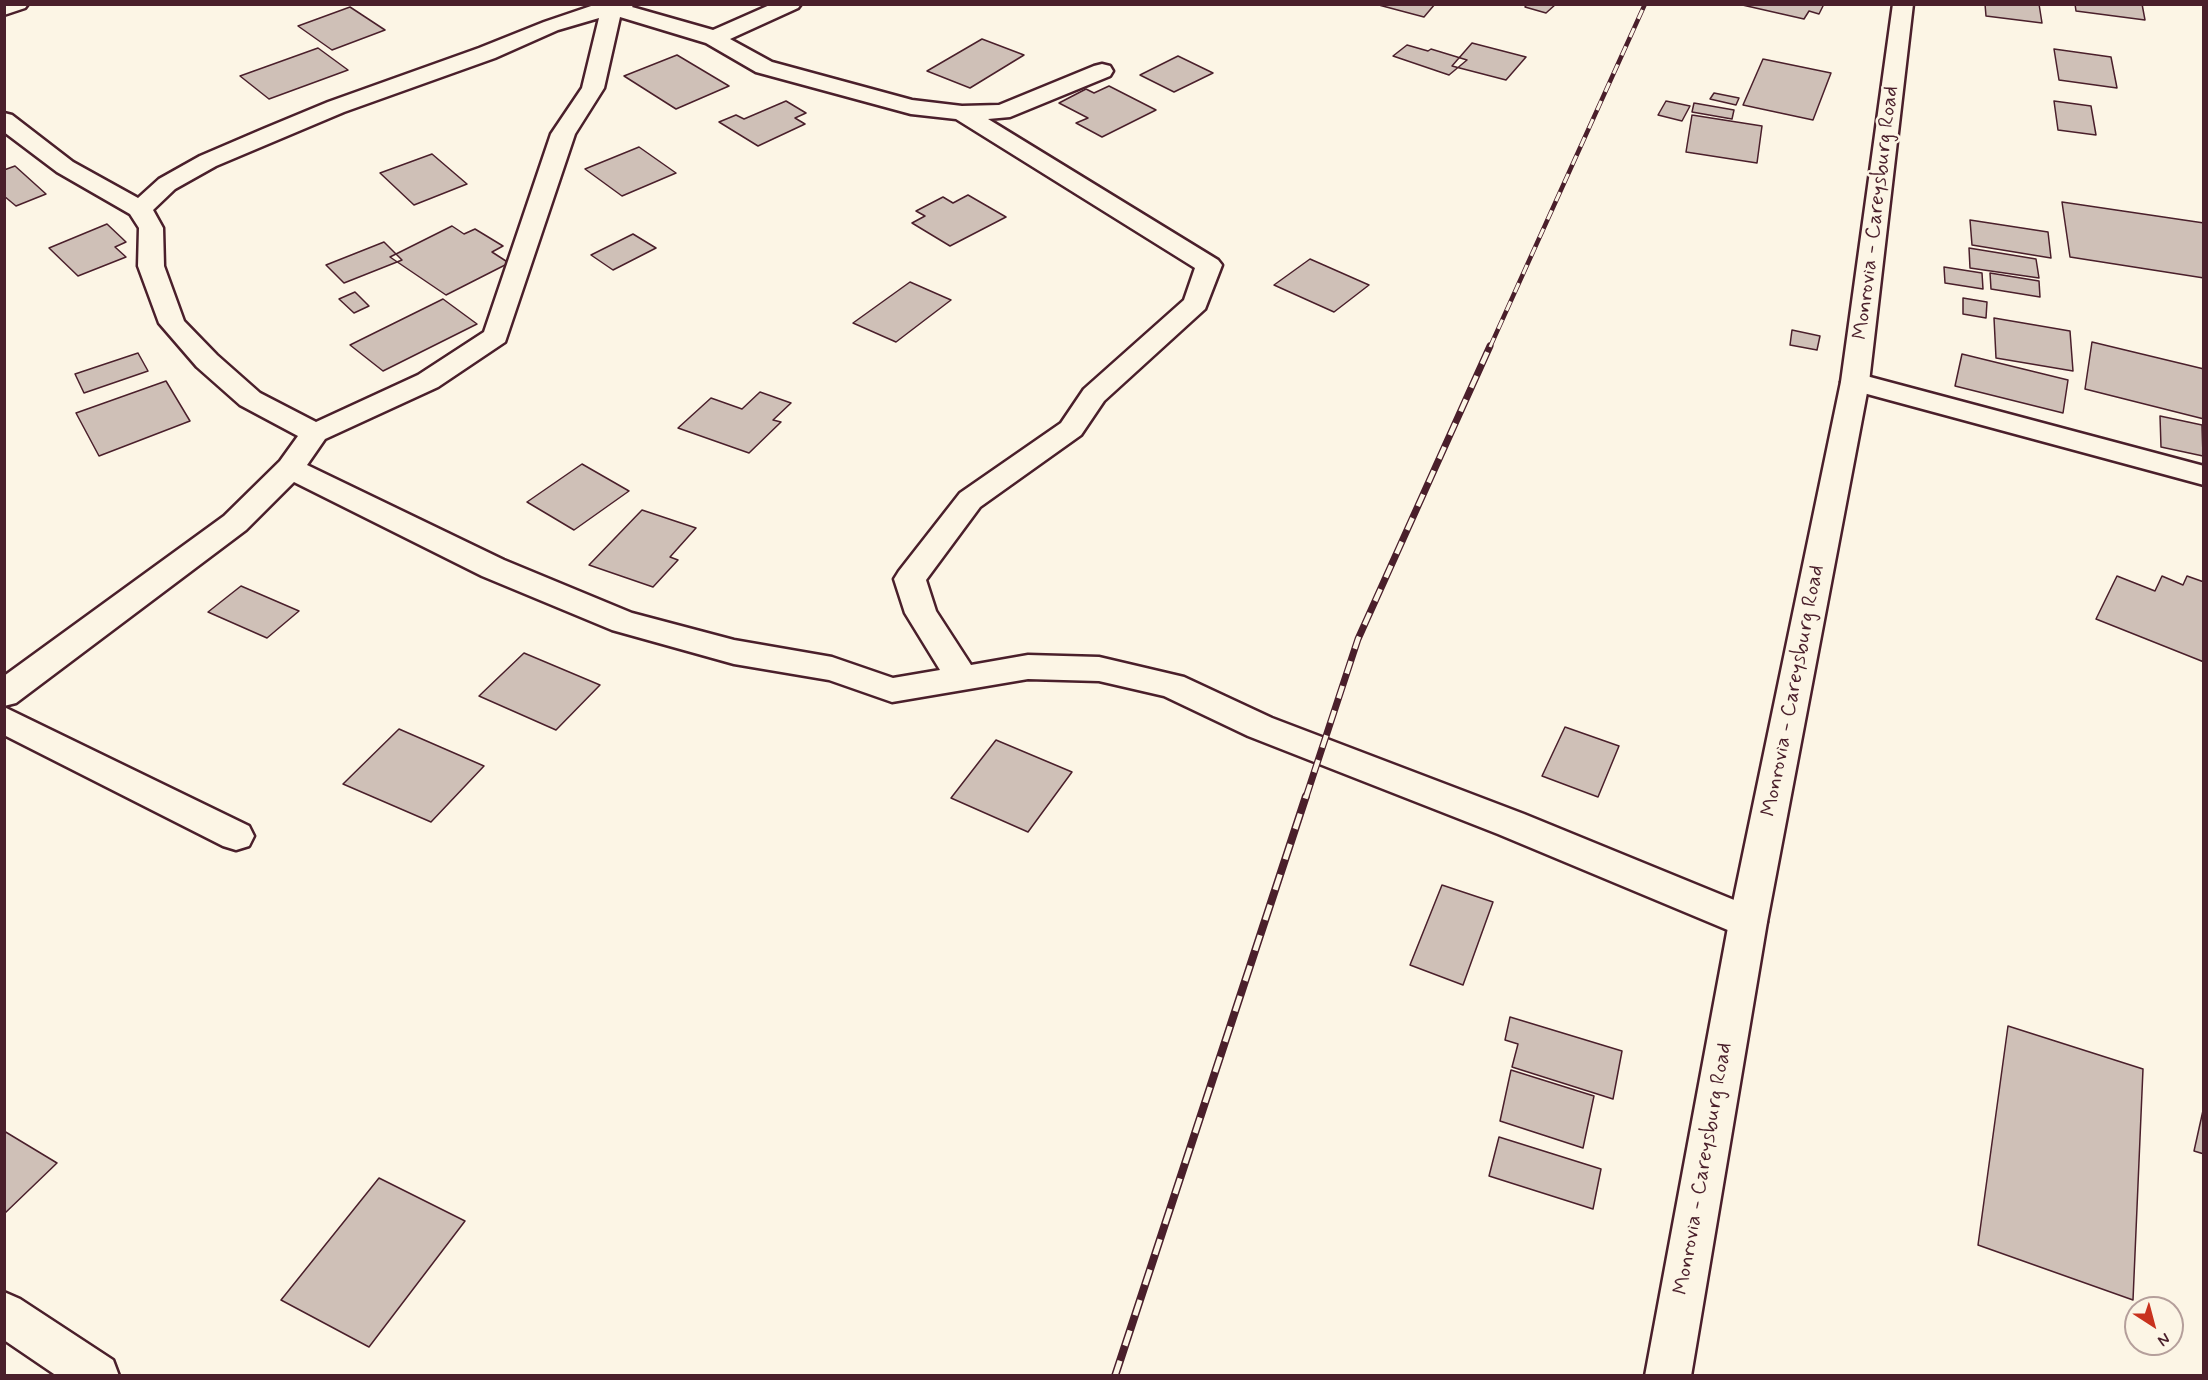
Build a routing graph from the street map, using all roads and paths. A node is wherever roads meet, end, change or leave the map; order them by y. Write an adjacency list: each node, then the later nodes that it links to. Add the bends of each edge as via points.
1 (18, 4): 5 (street)
2 (791, 4): 6 (street)
3 (1904, 4): 11 (street, Monrovia - Careysburg Road)
4 (615, 6): 6 (street); 10 (street, via 551,26 271,134 167,184); 12 (street, via 593,88 563,134 496,336 428,381)
5 (4, 9)
6 (714, 38): 8 (street, via 764,67 911,107)
7 (1102, 70): 8 (street, via 1002,112)
8 (962, 113): 15 (street, via 1209,265 1196,303 1094,395 1071,429 970,500 910,579 921,613)
9 (4, 120): 10 (street, via 66,167)
10 (140, 209): 12 (street, via 151,228 151,266 172,322 207,362 250,399)
11 (1855, 381): 14 (street); 19 (street, Monrovia - Careysburg Road)
12 (315, 433): 13 (street)
13 (290, 468): 15 (street, via 493,568 623,622 734,652 832,669 892,690); 16 (street, via 235,523)
14 (2204, 476)
15 (962, 677): 19 (street, via 1028,667 1099,669 1172,686 1260,727 1542,836)
16 (4, 694)
17 (4, 720): 18 (street)
18 (236, 836)
19 (1748, 922): 22 (street, Monrovia - Careysburg Road)
20 (4, 1314): 21 (street)
21 (97, 1376)
22 (1668, 1376)

